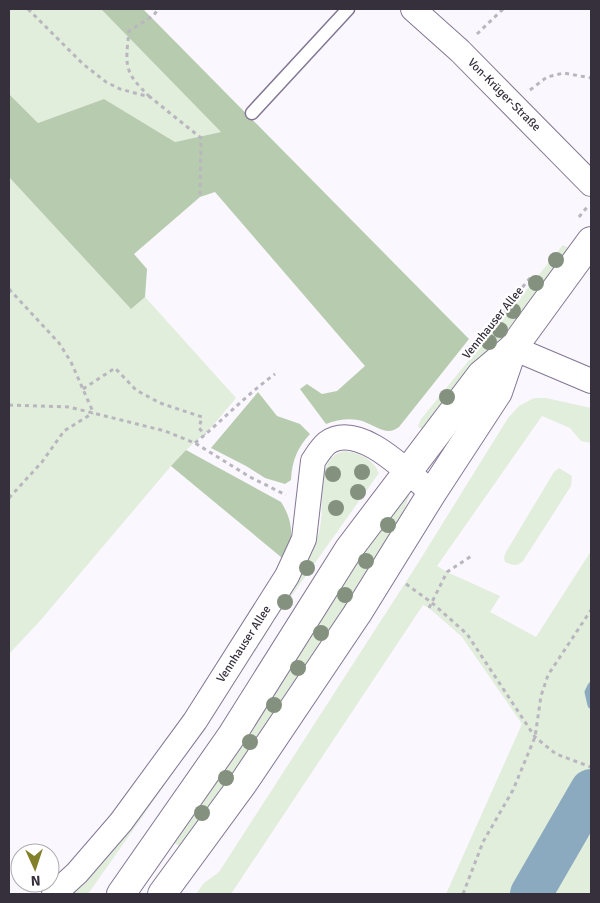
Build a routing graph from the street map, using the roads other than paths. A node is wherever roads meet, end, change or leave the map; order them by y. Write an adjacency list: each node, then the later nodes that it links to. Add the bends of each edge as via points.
1 (348, 9): 3 (lane)
2 (413, 9): 4 (street, Von-Krüger-Straße, via 460,51)
3 (252, 113)
4 (590, 195)
5 (584, 231): 6 (main road, Vennhauser Allee)
6 (513, 348): 7 (street); 8 (main road, Vennhauser Allee, via 481,375); 9 (main road, Vennhauser Allee, via 498,392)
7 (591, 380)
8 (408, 473): 9 (street, Vennhauser Allee); 10 (street, Vennhauser Allee, via 361,440 341,438 328,442 319,451 313,461 304,539 287,576 200,713 121,822 77,873); 11 (main road, Vennhauser Allee, via 349,549 232,735)
9 (432, 493): 12 (main road, Vennhauser Allee, via 357,614 244,782)
10 (54, 894)
11 (121, 894)
12 (162, 894)

